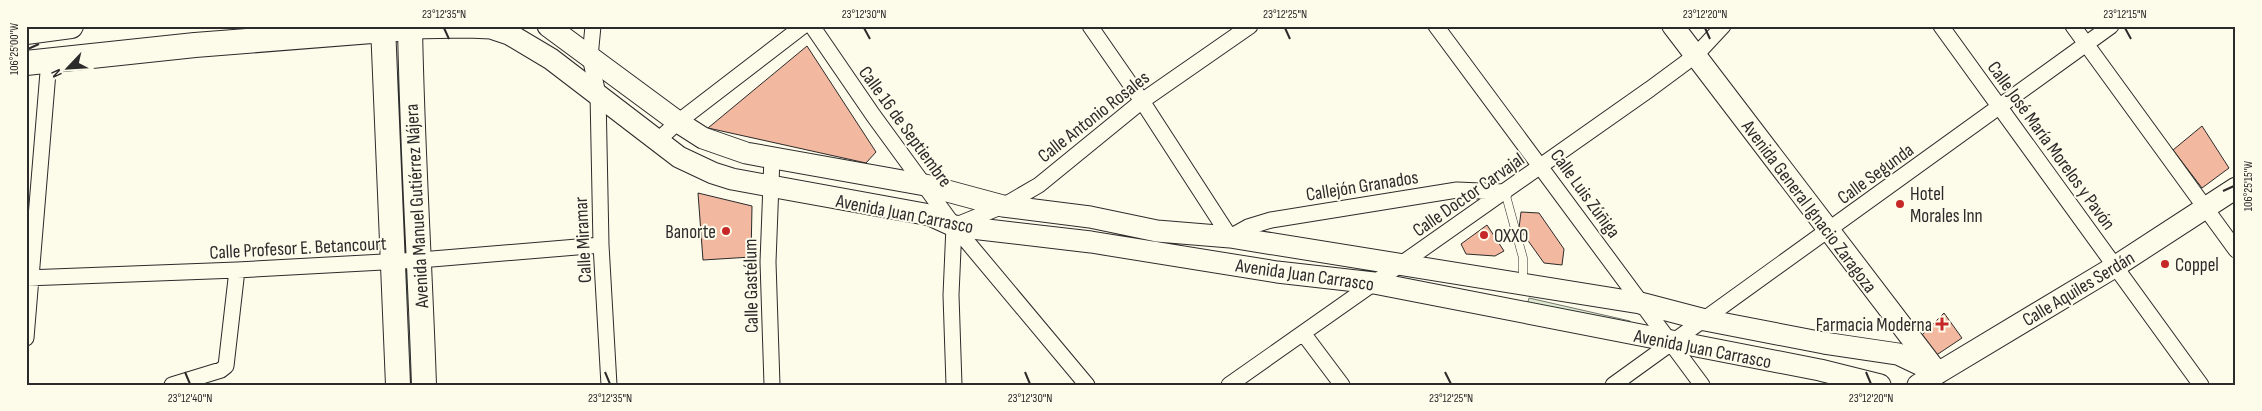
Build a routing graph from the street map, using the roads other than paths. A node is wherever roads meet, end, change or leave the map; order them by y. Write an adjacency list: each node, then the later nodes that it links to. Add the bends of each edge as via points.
1 (71, 26): 15 (main road)
2 (548, 26): 19 (street, Avenida Juan Carrasco)
3 (593, 26): 19 (street, Calle Miramar)
4 (803, 26): 24 (street)
5 (812, 26): 28 (street, Calle 16 de Septiembre)
6 (1090, 26): 22 (street)
7 (1250, 26): 22 (street, Calle Antonio Rosales)
8 (1436, 26): 27 (street, Calle Luis Zúñiga)
9 (1673, 26): 18 (street, Avenida General Ignacio Zaragoza)
10 (1723, 26): 18 (street, Calle Doctor Carvajal)
11 (1941, 26): 23 (street, Calle José María Morelos y Pavón)
12 (2072, 26): 17 (street)
13 (2111, 26): 17 (street, Calle Segunda)
14 (410, 27): 16 (main road, Avenida Juan Carrasco); 21 (street, Avenida Juan Carrasco, via 491,28 509,34); 39 (main road, Avenida Manuel Gutiérrez Nájera, via 410,90)
15 (36, 29)
16 (384, 29): 20 (main road, Avenida Juan Carrasco); 40 (main road, Avenida Manuel Gutiérrez Nájera)
17 (2086, 45): 23 (street, Calle Segunda); 33 (street)
18 (1696, 55): 27 (street, Calle Doctor Carvajal); 35 (street, Avenida General Ignacio Zaragoza)
19 (590, 57): 21 (street, Calle Miramar); 24 (street, Avenida Juan Carrasco)
20 (37, 61): 45 (street)
21 (598, 94): 25 (street, Avenida Juan Carrasco); 37 (street, Calle Miramar)
22 (1142, 100): 32 (street, Calle Antonio Rosales, via 1039,185); 36 (street)
23 (2000, 107): 35 (street, Calle Segunda); 43 (street, Calle José María Morelos y Pavón)
24 (678, 122): 25 (street); 26 (street, Avenida Juan Carrasco, via 722,146)
25 (658, 141): 29 (street, Avenida Juan Carrasco, via 679,157 713,173)
26 (772, 157): 28 (street, Avenida Juan Carrasco); 29 (street, Calle Gastélum)
27 (1542, 166): 31 (street, Calle Doctor Carvajal); 48 (street, Calle Luis Zúñiga)
28 (924, 185): 32 (street, Avenida Juan Carrasco); 34 (street, Calle 16 de Septiembre)
29 (770, 186): 34 (street, Avenida Juan Carrasco, via 930,215); 61 (street, Calle Gastélum, via 768,262)
30 (2236, 188): 33 (street, Calle Aquiles Serdán)
31 (1505, 192): 36 (street, Callejón Granados, via 1457,190 1271,220); 42 (street, Calle Doctor Carvajal); 47 (lane, via 1523,258)
32 (1003, 206): 34 (street, Calle Antonio Rosales); 36 (street, Avenida Juan Carrasco, via 1090,217 1157,231)
33 (2206, 208): 38 (street); 43 (street, Calle Aquiles Serdán)
34 (954, 226): 41 (street, Avenida Juan Carrasco, via 1091,242); 62 (street, via 951,295); 63 (street, Calle 16 de Septiembre)
35 (1829, 231): 50 (street, Calle Segunda); 56 (street, Avenida General Ignacio Zaragoza)
36 (1230, 237): 41 (street); 42 (street, Avenida Juan Carrasco)
37 (601, 245): 39 (street, Calle Profesor E. Betancourt); 60 (street, Calle Miramar)
38 (2236, 250)
39 (420, 260): 40 (street, Calle Profesor E. Betancourt); 59 (main road, Avenida Manuel Gutiérrez Nájera)
40 (392, 262): 44 (street, Calle Profesor E. Betancourt); 58 (main road, Avenida Manuel Gutiérrez Nájera)
41 (1226, 263): 46 (street, Avenida Juan Carrasco)
42 (1402, 265): 46 (street, Calle Doctor Carvajal); 47 (street, Avenida Juan Carrasco)
43 (2116, 266): 56 (street, Calle Aquiles Serdán); 70 (street, Calle José María Morelos y Pavón)
44 (237, 270): 45 (street, Calle Profesor E. Betancourt); 57 (street, via 226,366)
45 (28, 278): 52 (street)
46 (1374, 283): 49 (street, Avenida Juan Carrasco); 51 (street, Calle Doctor Carvajal)
47 (1523, 283): 48 (street, Avenida Juan Carrasco); 49 (street)
48 (1640, 303): 50 (street, Avenida Juan Carrasco); 53 (street, Calle Luis Zúñiga)
49 (1518, 312): 53 (street, Avenida Juan Carrasco)
50 (1705, 320): 53 (street, Calle Segunda); 54 (street, Avenida Juan Carrasco)
51 (1303, 333): 64 (street, Calle Doctor Carvajal); 65 (street)
52 (26, 338)
53 (1670, 342): 55 (street, Avenida Juan Carrasco); 66 (street, Calle Segunda); 67 (street, Calle Luis Zúñiga)
54 (1824, 343): 55 (street); 56 (street, Avenida Juan Carrasco, via 1898,354)
55 (1820, 370): 68 (street, Avenida Juan Carrasco)
56 (1942, 379): 69 (street, Calle Aquiles Serdán)
57 (170, 384)
58 (398, 385)
59 (424, 385)
60 (609, 385)
61 (772, 385)
62 (954, 385)
63 (1087, 385)
64 (1229, 385)
65 (1342, 385)
66 (1613, 385)
67 (1702, 385)
68 (1880, 385)
69 (1918, 385)
70 (2201, 385)

